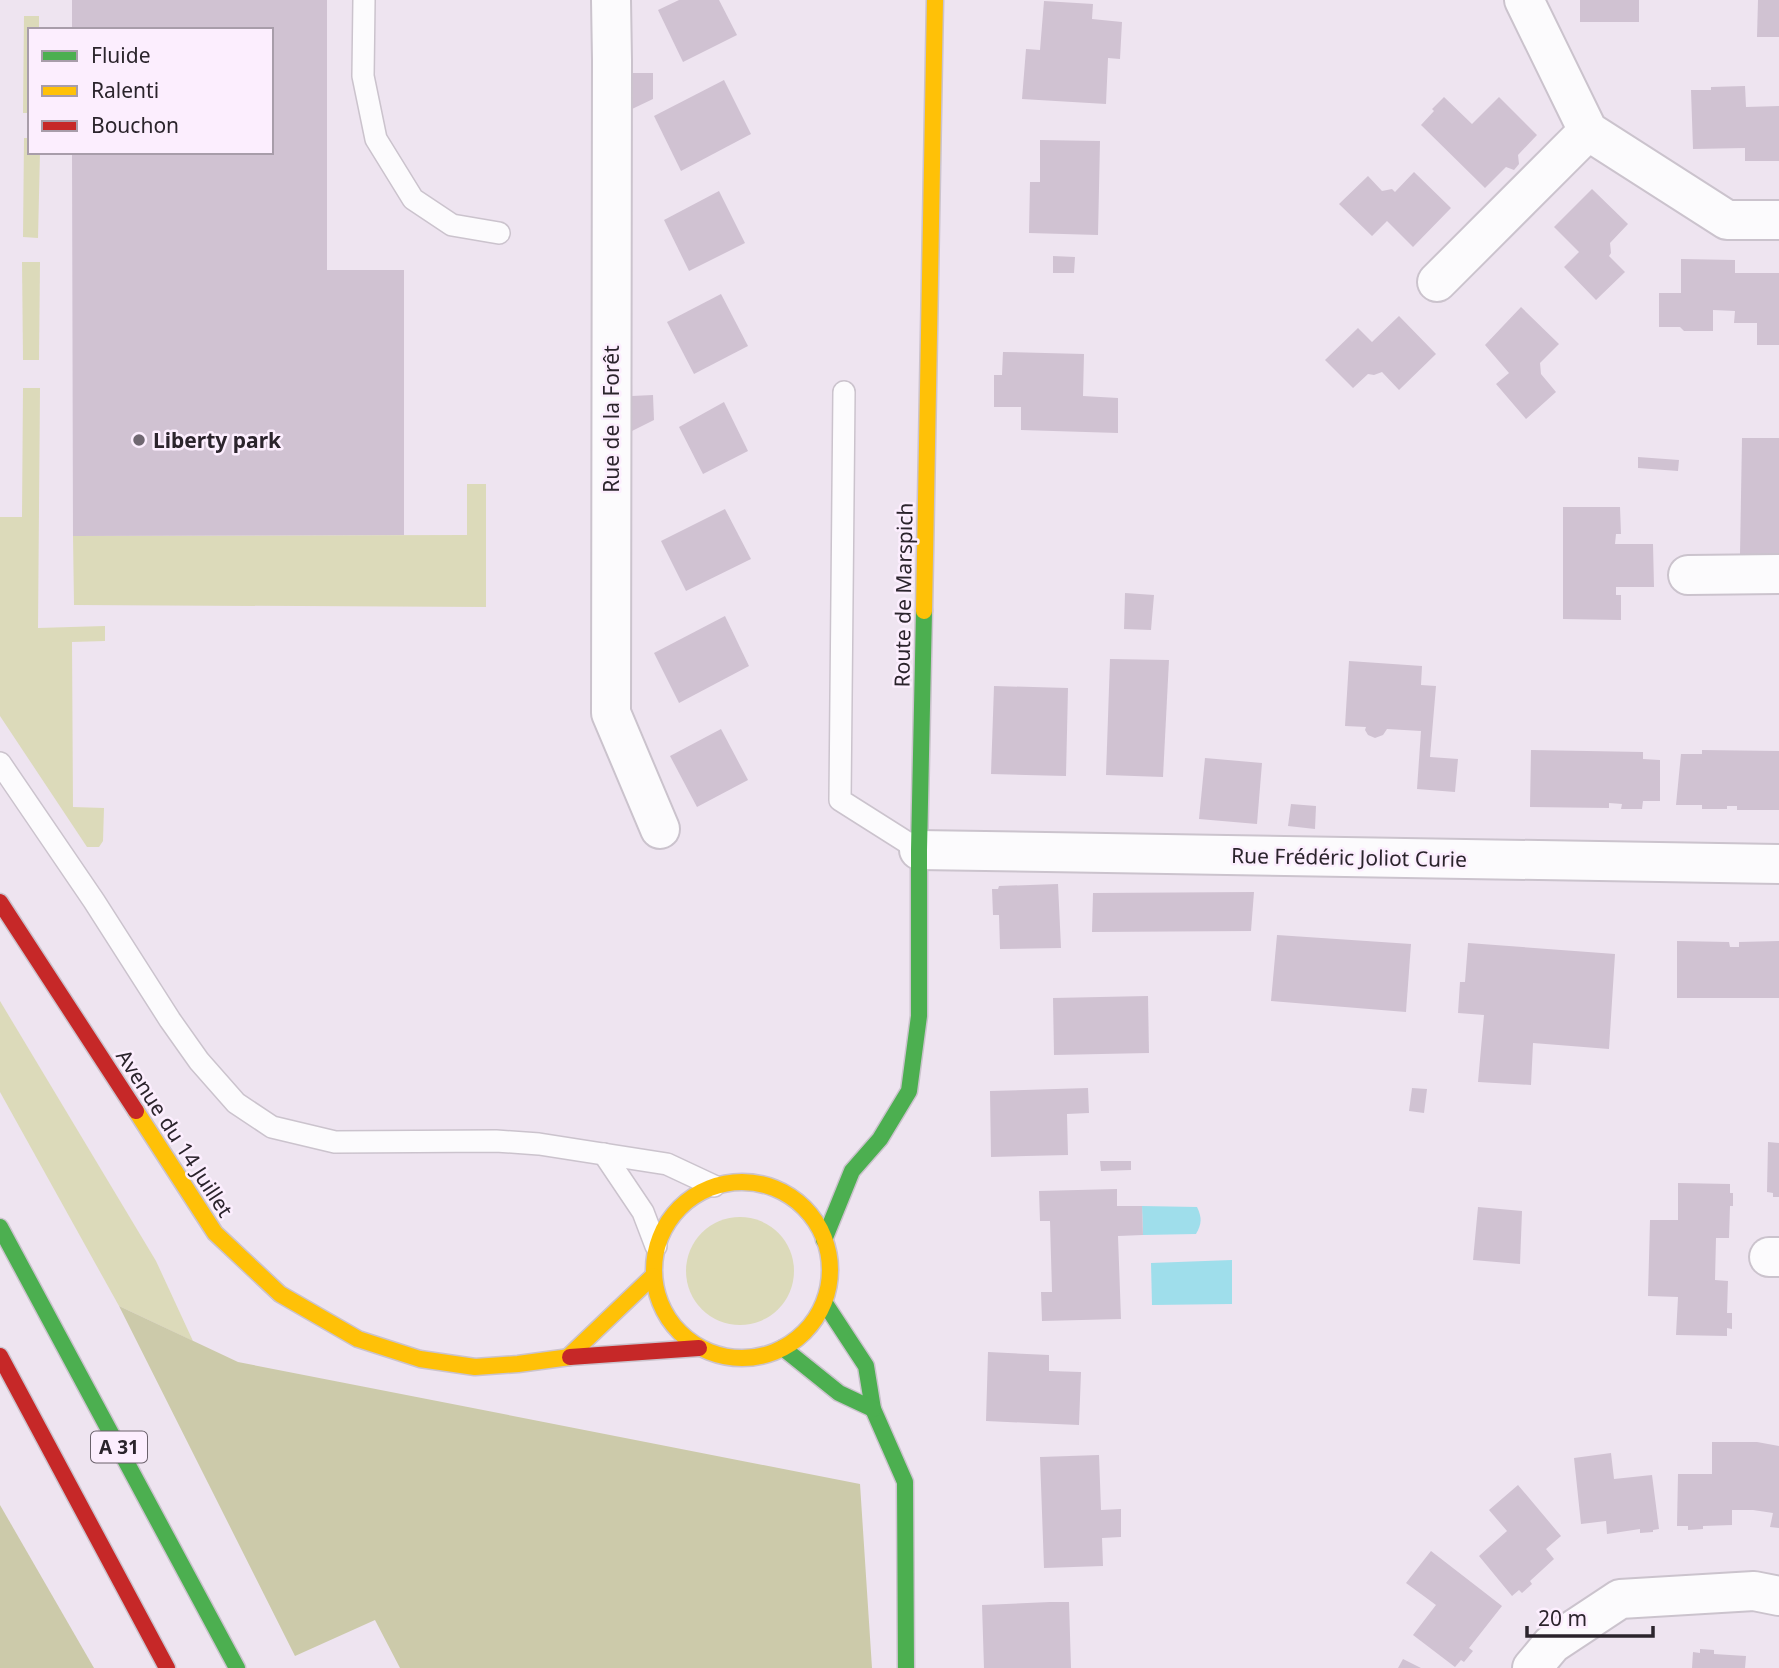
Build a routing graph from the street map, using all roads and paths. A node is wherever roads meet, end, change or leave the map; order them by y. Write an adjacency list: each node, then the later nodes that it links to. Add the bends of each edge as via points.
1 (364, 0): 7 (lane, via 363,76 376,139 413,199 452,225)
2 (611, 0): 13 (street, Rue de la Forêt, via 611,713)
3 (935, 0): 14 (main road, Route de Marspich)
4 (1524, 0): 5 (street)
5 (1588, 131): 6 (street, via 1727,219); 8 (street)
6 (1779, 220)
7 (499, 233)
8 (1437, 282)
9 (844, 392): 14 (lane, via 839,800)
10 (1779, 574): 11 (street)
11 (1688, 575)
12 (0, 763): 17 (lane, via 199,1061 236,1103 272,1127 335,1142 496,1141)
13 (660, 829)
14 (919, 850): 15 (street, Rue Frédéric Joliot Curie); 18 (main road, Route de Marspich, via 919,1016 909,1091 880,1139)
15 (1779, 864)
16 (0, 902): 29 (main road, Avenue du 14 Juillet, via 215,1233 280,1294 358,1339 420,1359 475,1367)
17 (604, 1154): 20 (lane, via 667,1164); 23 (lane, via 643,1212)
18 (852, 1171): 19 (main road); 22 (main road)
19 (829, 1183)
20 (714, 1186): 22 (main road, via 742,1182 800,1197); 23 (main road, via 689,1199 668,1220)
21 (0, 1227): 33 (main road, A 31)
22 (824, 1240): 25 (main road, via 830,1265)
23 (656, 1246): 24 (main road)
24 (653, 1276): 26 (main road, via 659,1304 675,1329); 29 (main road)
25 (826, 1305): 27 (main road, via 803,1333); 30 (main road, via 866,1366)
26 (699, 1348): 27 (main road, via 726,1357 755,1358); 29 (main road, Avenue du 14 Juillet)
27 (783, 1348): 30 (main road, via 839,1393)
28 (0, 1356): 32 (main road, A 31)
29 (568, 1357)
30 (873, 1409): 34 (main road, via 905,1482)
31 (1779, 1596): 35 (street, via 1754,1591 1620,1599 1552,1644)
32 (167, 1668)
33 (237, 1668)
34 (906, 1668)
35 (1532, 1668)

